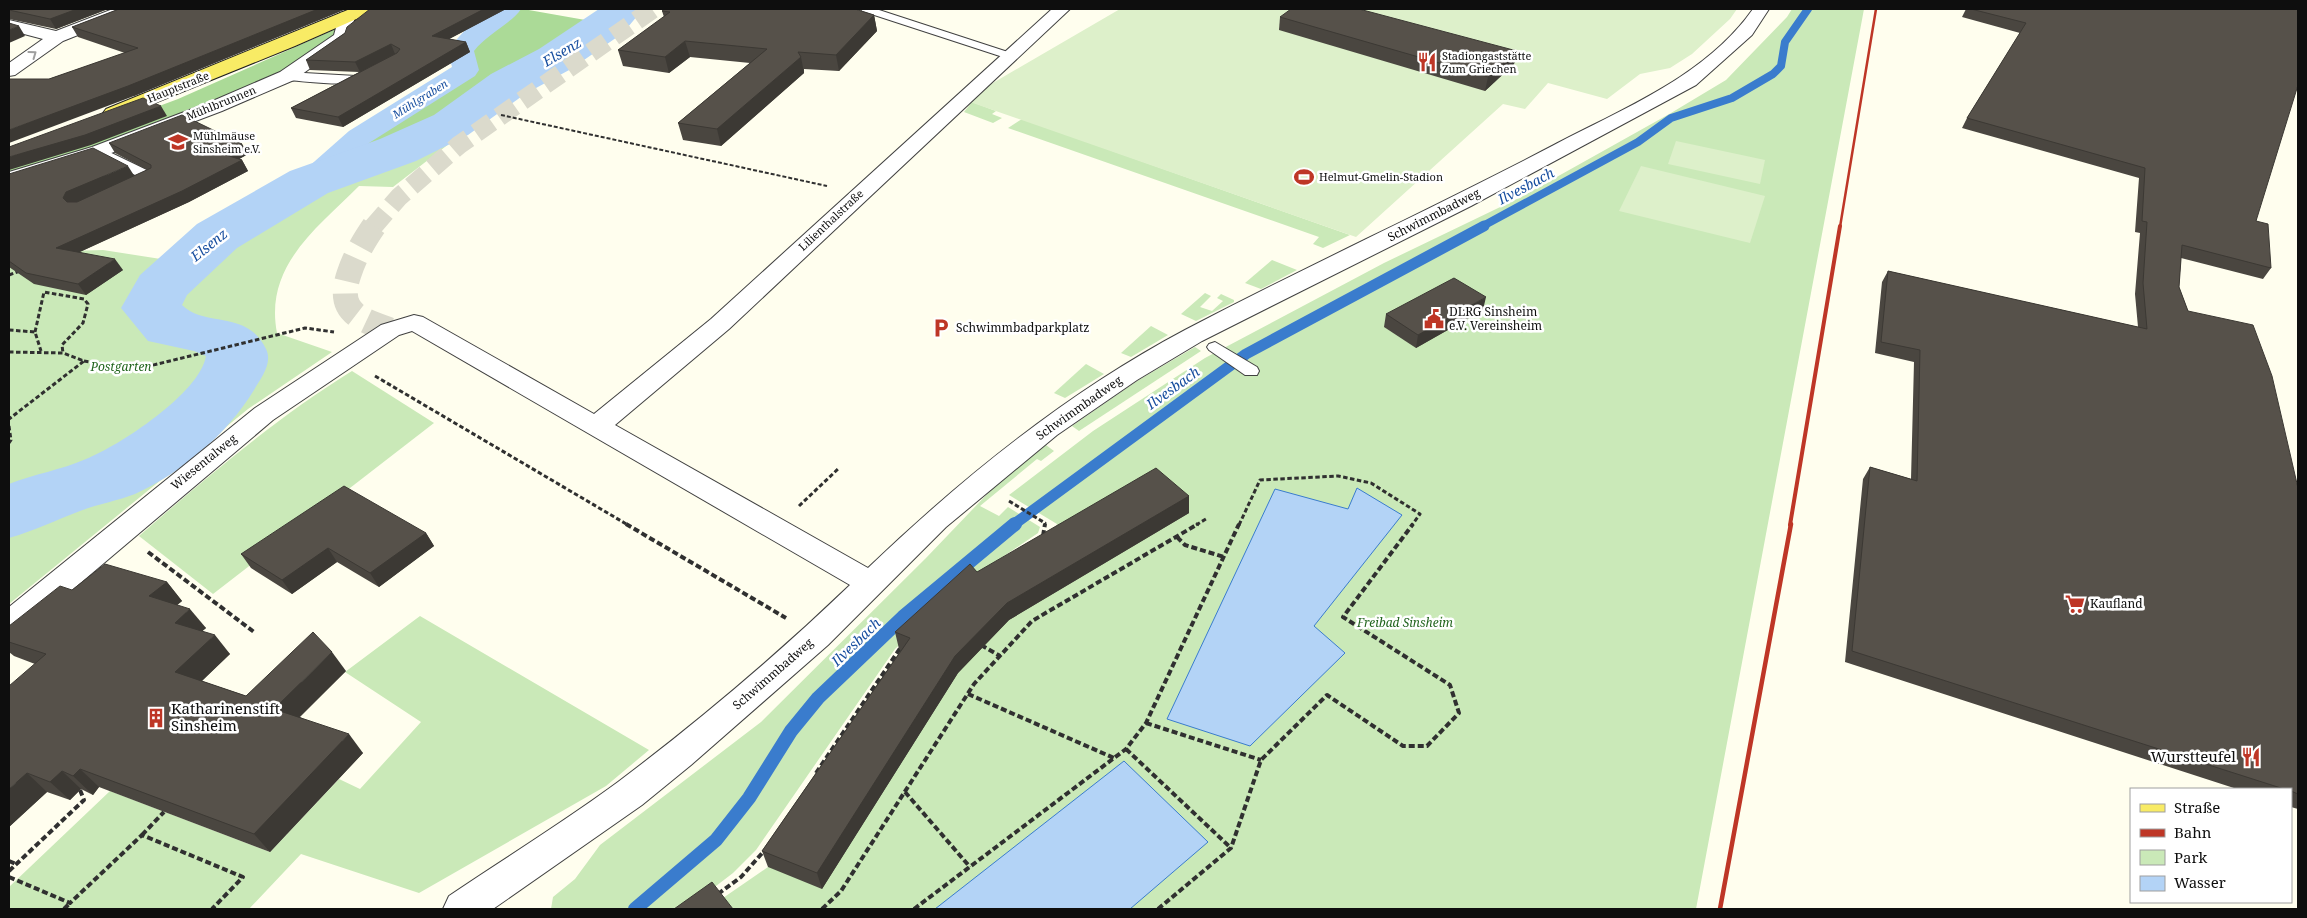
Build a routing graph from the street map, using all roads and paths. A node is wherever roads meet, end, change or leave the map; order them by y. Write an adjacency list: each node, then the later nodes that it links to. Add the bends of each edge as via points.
1 (126, 9): 9 (street)
2 (364, 9): 7 (main road, Hauptstraße)
3 (380, 9): 7 (lane, Hauptstraße)
4 (866, 9): 10 (lane)
5 (1062, 9): 10 (street, Lilienthalstraße)
6 (1761, 9): 45 (street, Schwimmbadweg, via 1746,31 1689,81 1463,201 1193,336 1128,374 1005,462 936,520)
7 (346, 17): 13 (street, Mühlbrunnen, via 342,37); 15 (main road, Hauptstraße)
8 (9, 25): 9 (street)
9 (57, 37): 12 (street, one-way to 9)
10 (1010, 56): 19 (street, Lilienthalstraße)
11 (380, 68): 13 (lane, Mühlbrunnen, via 358,80)
12 (9, 71)
13 (287, 76): 16 (street, Mühlbrunnen)
14 (501, 115): 19 (path)
15 (98, 119)
16 (99, 151): 17 (street, Mühlbrunnen); 18 (lane, via 150,176)
17 (9, 179)
18 (123, 188)
19 (860, 194): 35 (street, Lilienthalstraße, via 720,324)
20 (26, 269): 21 (path)
21 (9, 275)
22 (49, 287): 23 (path)
23 (44, 292): 25 (path); 29 (path, via 84,300 88,304 83,322 62,345)
24 (9, 330): 25 (path)
25 (34, 332): 27 (path)
26 (1215, 347): 32 (lane)
27 (40, 351): 28 (path); 29 (path)
28 (9, 352)
29 (62, 352): 31 (path)
30 (347, 360): 31 (path, via 339,346 344,336 327,329 305,328 137,369); 35 (street, Wiesentalweg, via 390,330 414,322); 46 (path); 47 (street, Wiesentalweg, via 264,414 224,445)
31 (84, 361): 33 (path)
32 (1251, 370)
33 (9, 420)
34 (9, 426): 36 (path)
35 (596, 426): 40 (street)
36 (9, 443)
37 (838, 469): 40 (path)
38 (1007, 500): 42 (path, via 1045,523 1044,536)
39 (1206, 520): 41 (path)
40 (776, 528): 45 (street)
41 (1177, 537): 44 (path, via 1185,545); 51 (path, via 1032,621)
42 (1036, 541)
43 (147, 551): 48 (path)
44 (1224, 557): 53 (path); 56 (path, via 1260,480 1338,476 1370,483 1420,514 1343,617 1450,686 1459,713 1427,746 1403,746 1327,695)
45 (870, 583): 73 (street, Schwimmbadweg, via 817,636 672,760 629,794)
46 (790, 620)
47 (9, 625)
48 (254, 632)
49 (976, 641): 51 (path)
50 (905, 643): 57 (path)
51 (1000, 656): 52 (path)
52 (968, 694): 55 (path); 59 (path)
53 (1146, 723): 54 (path); 56 (path)
54 (1126, 749): 55 (path); 63 (path)
55 (1114, 758): 66 (path)
56 (1261, 760): 63 (path)
57 (811, 780)
58 (80, 790): 65 (path, via 84,800)
59 (905, 792): 66 (path); 74 (path, via 841,891)
60 (164, 812): 61 (path)
61 (142, 835): 70 (path); 72 (path, via 243,877)
62 (767, 846): 69 (path, via 741,877)
63 (1231, 848): 76 (path)
64 (9, 861): 65 (path)
65 (16, 864): 67 (path)
66 (970, 867): 75 (path)
67 (9, 870)
68 (9, 877): 70 (path)
69 (716, 896)
70 (70, 903): 71 (path)
71 (64, 909)
72 (212, 909)
73 (462, 909)
74 (822, 909)
75 (914, 909)
76 (1158, 909)

